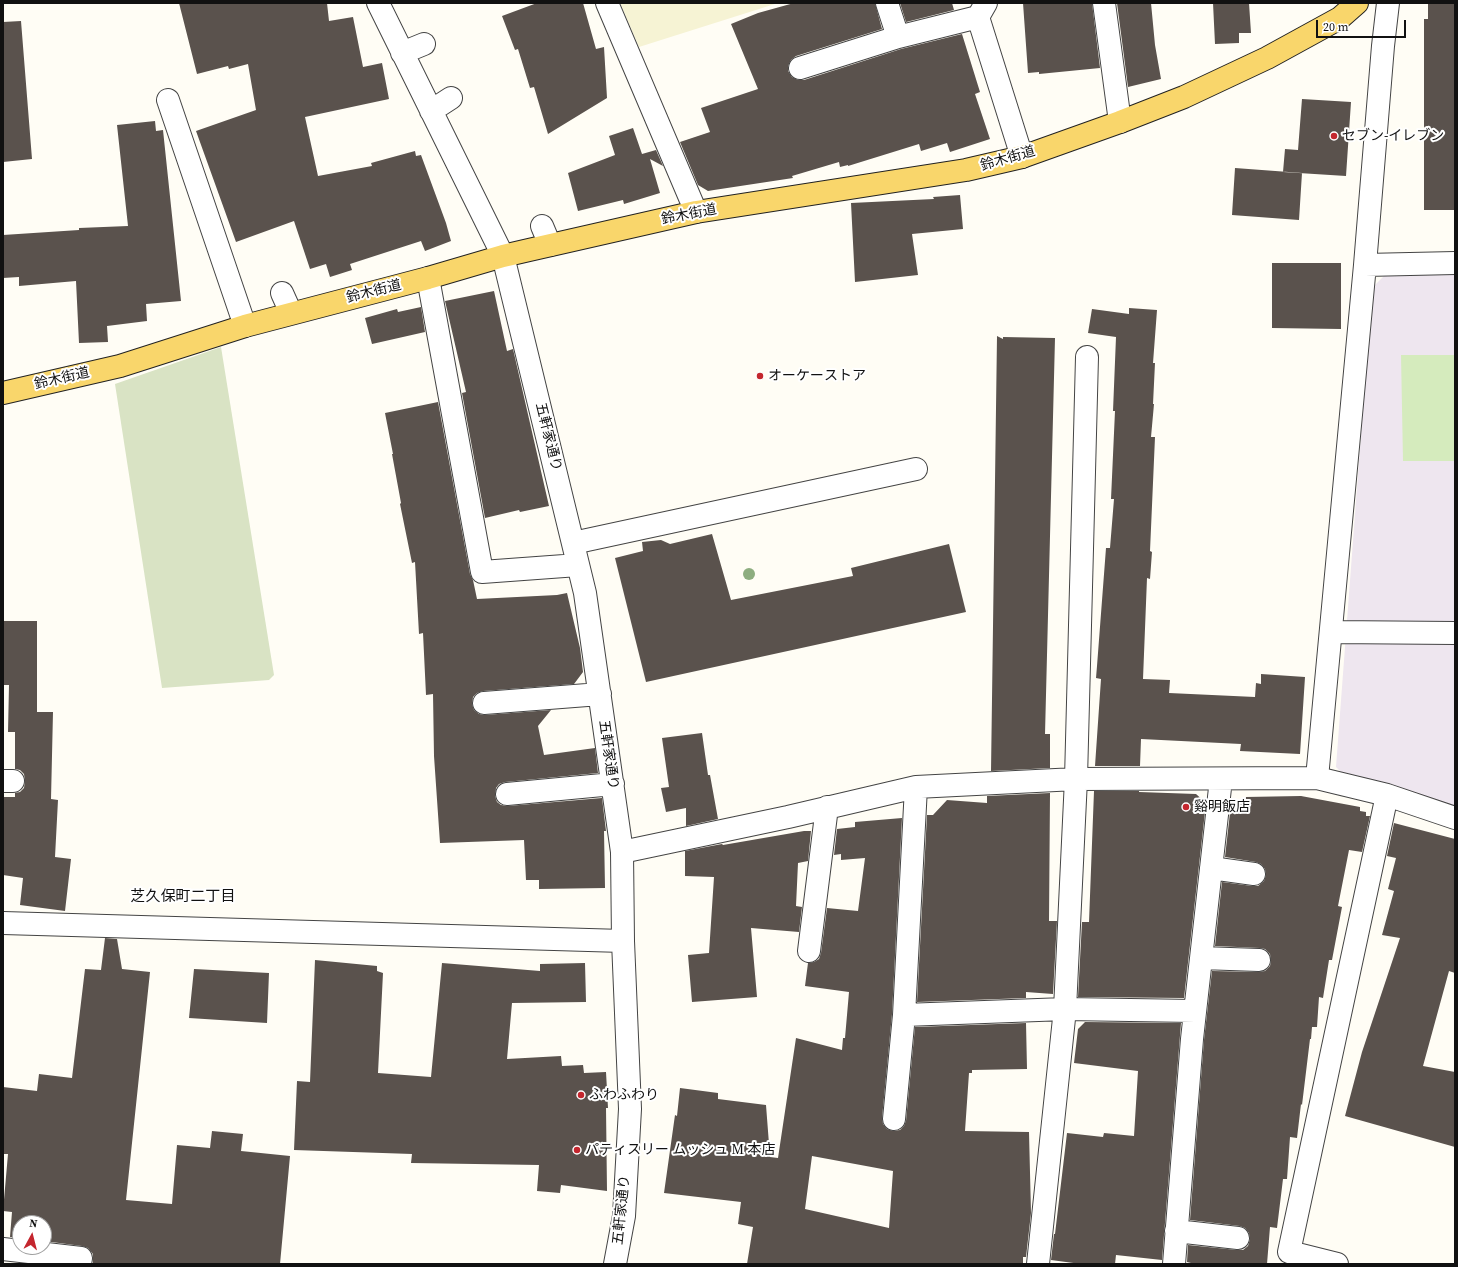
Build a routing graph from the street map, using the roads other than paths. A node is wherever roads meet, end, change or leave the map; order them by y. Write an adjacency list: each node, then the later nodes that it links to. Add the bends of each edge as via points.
1 (378, 3): 10 (street, 五軒家通り)
2 (607, 3): 17 (street, via 646,80)
3 (887, 3): 8 (street)
4 (1104, 3): 15 (street)
5 (1357, 3): 15 (main road, 鈴木街道, via 1340,18 1267,58 1184,97)
6 (1388, 3): 20 (street)
7 (982, 10): 8 (street); 16 (street)
8 (898, 37): 11 (street)
9 (424, 44): 10 (street)
10 (402, 54): 14 (street, 五軒家通り)
11 (800, 68)
12 (451, 98): 14 (street)
13 (168, 100): 24 (street)
14 (431, 111): 18 (street, 五軒家通り)
15 (1120, 122): 16 (main road, 鈴木街道)
16 (1022, 157): 17 (main road, 鈴木街道, via 959,171)
17 (696, 212): 18 (main road, 鈴木街道, via 546,236)
18 (503, 256): 21 (main road, 鈴木街道); 28 (street, 五軒家通り)
19 (1455, 263): 20 (street)
20 (1365, 265): 30 (street)
21 (428, 278): 23 (main road, 鈴木街道); 29 (street, via 482,572)
22 (282, 293): 23 (street)
23 (291, 313): 24 (main road, 鈴木街道)
24 (244, 326): 26 (main road, 鈴木街道, via 120,366)
25 (1087, 357): 35 (street)
26 (3, 392)
27 (916, 469): 28 (street)
28 (573, 543): 29 (street, 五軒家通り)
29 (578, 565): 32 (street, 五軒家通り, via 585,593)
30 (1331, 632): 31 (street); 34 (street)
31 (1455, 633)
32 (600, 694): 33 (street); 37 (street, 五軒家通り)
33 (484, 703)
34 (1318, 778): 36 (street); 40 (street)
35 (1076, 779): 36 (street); 38 (street); 51 (street)
36 (1221, 779): 44 (street)
37 (612, 784): 39 (street); 43 (street, 五軒家通り)
38 (916, 787): 41 (street); 53 (street)
39 (507, 794)
40 (1387, 795): 42 (street); 58 (street)
41 (827, 808): 43 (street); 48 (street)
42 (1455, 818)
43 (622, 852): 47 (street, 五軒家通り)
44 (1211, 868): 45 (street); 49 (street)
45 (1254, 874)
46 (3, 923): 47 (street)
47 (623, 941): 60 (street, 五軒家通り, via 630,1109 624,1216)
48 (809, 951)
49 (1201, 958): 50 (street); 52 (street)
50 (1259, 960)
51 (1065, 1009): 52 (street); 53 (street); 61 (street)
52 (1195, 1011): 55 (street)
53 (904, 1015): 54 (street)
54 (894, 1119)
55 (1176, 1231): 56 (street); 62 (street)
56 (1238, 1238)
57 (3, 1249): 59 (street, via 81,1258)
58 (1287, 1258): 63 (street)
59 (80, 1264)
60 (615, 1264)
61 (1038, 1264)
62 (1174, 1264)
63 (1337, 1264)

